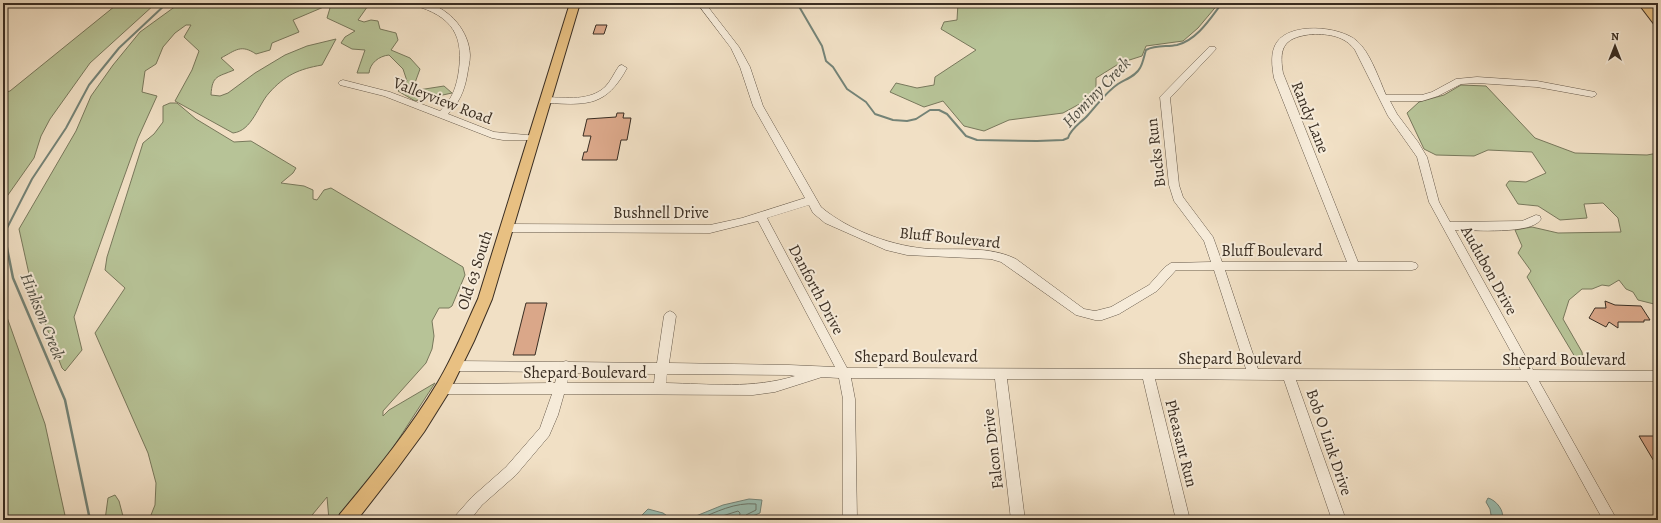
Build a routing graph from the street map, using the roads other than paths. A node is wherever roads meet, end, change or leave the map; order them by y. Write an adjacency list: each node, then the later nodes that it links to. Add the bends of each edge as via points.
1 (416, 3): 13 (street, via 446,16 460,33 465,45 465,61 459,92)
2 (576, 3): 12 (main road, Old 63 South)
3 (701, 3): 15 (street, Bluff Boulevard, via 735,47 745,67 758,106)
4 (1644, 3): 5 (highway)
5 (1658, 21)
6 (1346, 38): 11 (street, Audubon Drive, via 1358,48); 20 (street, Randy Lane, via 1321,31 1286,37 1278,47 1276,67)
7 (1212, 49): 21 (street, Bucks Run, via 1168,93 1165,102 1175,192 1209,240)
8 (622, 68): 12 (street, via 610,87 595,98 582,101)
9 (343, 84): 13 (street, Valleyview Road, via 388,94)
10 (1592, 94): 11 (street, via 1537,84 1478,80 1459,81 1422,98)
11 (1384, 98): 18 (street, Audubon Drive, via 1421,154 1434,202)
12 (547, 100): 14 (main road, Old 63 South)
13 (442, 116): 14 (street, Valleyview Road, via 492,135)
14 (534, 138): 19 (main road, Old 63 South)
15 (812, 200): 16 (street, Bushnell Drive); 21 (street, Bluff Boulevard, via 825,218 886,246 907,251 991,255 1004,258 1076,310 1091,316 1106,315 1122,307 1153,288 1172,267)
16 (761, 217): 19 (street, Bushnell Drive, via 725,226 693,229); 28 (street, Danforth Drive)
17 (1536, 219): 18 (street, via 1523,225)
18 (1447, 226): 33 (street, Audubon Drive)
19 (506, 228): 24 (main road, Old 63 South, via 484,299)
20 (1354, 265): 21 (street, Bluff Boulevard); 22 (street, Bluff Boulevard)
21 (1219, 266): 31 (street, Bucks Run)
22 (1412, 266)
23 (670, 316): 26 (street)
24 (455, 366): 25 (street, Shepard Boulevard); 36 (main road, Old 63 South)
25 (566, 366): 26 (street, Shepard Boulevard); 35 (street)
26 (663, 367): 27 (street, Shepard Boulevard); 37 (street)
27 (821, 372): 28 (street, Shepard Boulevard); 37 (street, Shepard Boulevard, via 775,387 753,390)
28 (844, 373): 29 (street, Shepard Boulevard); 40 (street, Danforth Drive, via 849,398)
29 (1000, 374): 30 (street, Shepard Boulevard); 41 (street, Falcon Drive)
30 (1148, 375): 31 (street, Shepard Boulevard); 42 (street, Pheasant Run)
31 (1254, 375): 32 (street, Shepard Boulevard)
32 (1288, 375): 33 (street, Shepard Boulevard); 43 (street, Bob O Link Drive)
33 (1530, 376): 34 (street, Shepard Boulevard); 44 (street, Audubon Drive)
34 (1658, 376)
35 (561, 388): 36 (street, Shepard Boulevard); 37 (street, Shepard Boulevard); 39 (street, via 545,432 512,471)
36 (442, 389): 38 (main road, Old 63 South, via 386,471)
37 (659, 390)
38 (346, 520)
39 (461, 520)
40 (850, 520)
41 (1018, 520)
42 (1183, 520)
43 (1340, 520)
44 (1610, 520)

